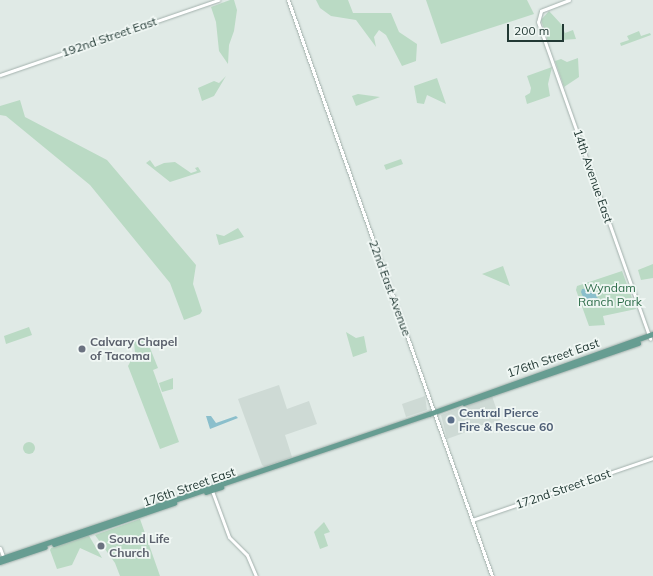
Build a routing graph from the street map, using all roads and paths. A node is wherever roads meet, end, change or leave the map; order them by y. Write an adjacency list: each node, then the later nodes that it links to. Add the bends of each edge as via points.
1 (218, 0): 4 (street, 192nd Street East)
2 (288, 0): 12 (street, 22nd East Avenue)
3 (569, 0): 5 (street, 14th Avenue East, via 539,14 538,22)
4 (0, 75)
5 (651, 337): 6 (main road, 176th Street East)
6 (596, 356): 7 (main road, 176th Street East); 9 (main road, 176th Street East)
7 (550, 369): 8 (main road, 176th Street East); 9 (main road)
8 (530, 376): 10 (main road); 11 (main road, 176th Street East)
9 (536, 378): 10 (main road, 176th Street East)
10 (516, 385): 11 (main road, 176th Street East)
11 (461, 403): 12 (main road, 176th Street East)
12 (434, 412): 13 (main road, 176th Street East); 20 (street, 22nd East Avenue)
13 (382, 429): 14 (main road, 176th Street East); 15 (main road, 176th Street East)
14 (331, 446): 15 (main road); 17 (main road, 176th Street East)
15 (317, 454): 18 (main road, 176th Street East)
16 (653, 458): 20 (street, 172nd Street East)
17 (262, 470): 18 (main road); 19 (main road, 176th Street East)
18 (250, 477): 19 (main road, 176th Street East)
19 (212, 489): 22 (main road, 176th Street East); 23 (street, via 229,537 247,555)
20 (472, 520): 24 (street, 22nd East Avenue)
21 (0, 548): 22 (street)
22 (2, 560)
23 (256, 576)
24 (492, 576)

